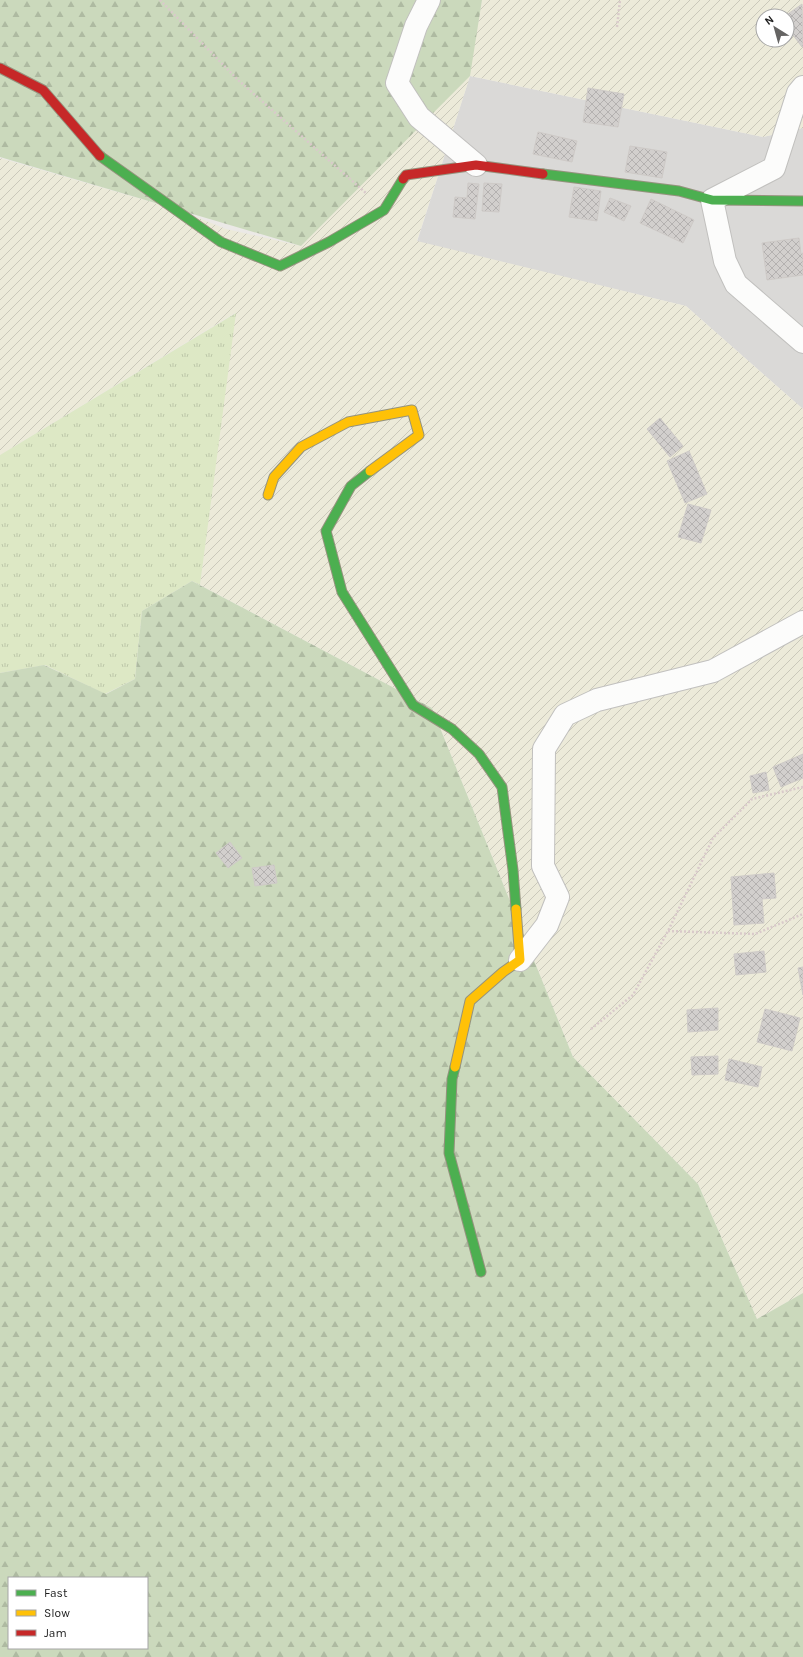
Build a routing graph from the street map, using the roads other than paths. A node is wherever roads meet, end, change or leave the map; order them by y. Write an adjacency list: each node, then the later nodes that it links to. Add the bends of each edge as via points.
1 (429, 0): 4 (street, via 416,26 396,83 419,117)
2 (0, 68): 4 (street, via 43,90 101,157 221,242 280,266 329,242 384,210 406,175)
3 (803, 87): 5 (street, via 798,93 774,168)
4 (476, 165): 5 (street, via 679,191)
5 (712, 200): 6 (street); 7 (street, via 725,261 736,284)
6 (803, 201)
7 (803, 342)
8 (268, 496): 10 (street, via 274,477 301,447 348,422 412,410 419,435 350,486 326,531 342,592 413,705 452,729 479,754 502,787 513,870)
9 (803, 622): 10 (street, via 713,671 597,700 565,715 544,749 542,866 558,897 547,926)
10 (520, 960): 11 (street, via 470,1001 452,1079 449,1153)
11 (481, 1272)

